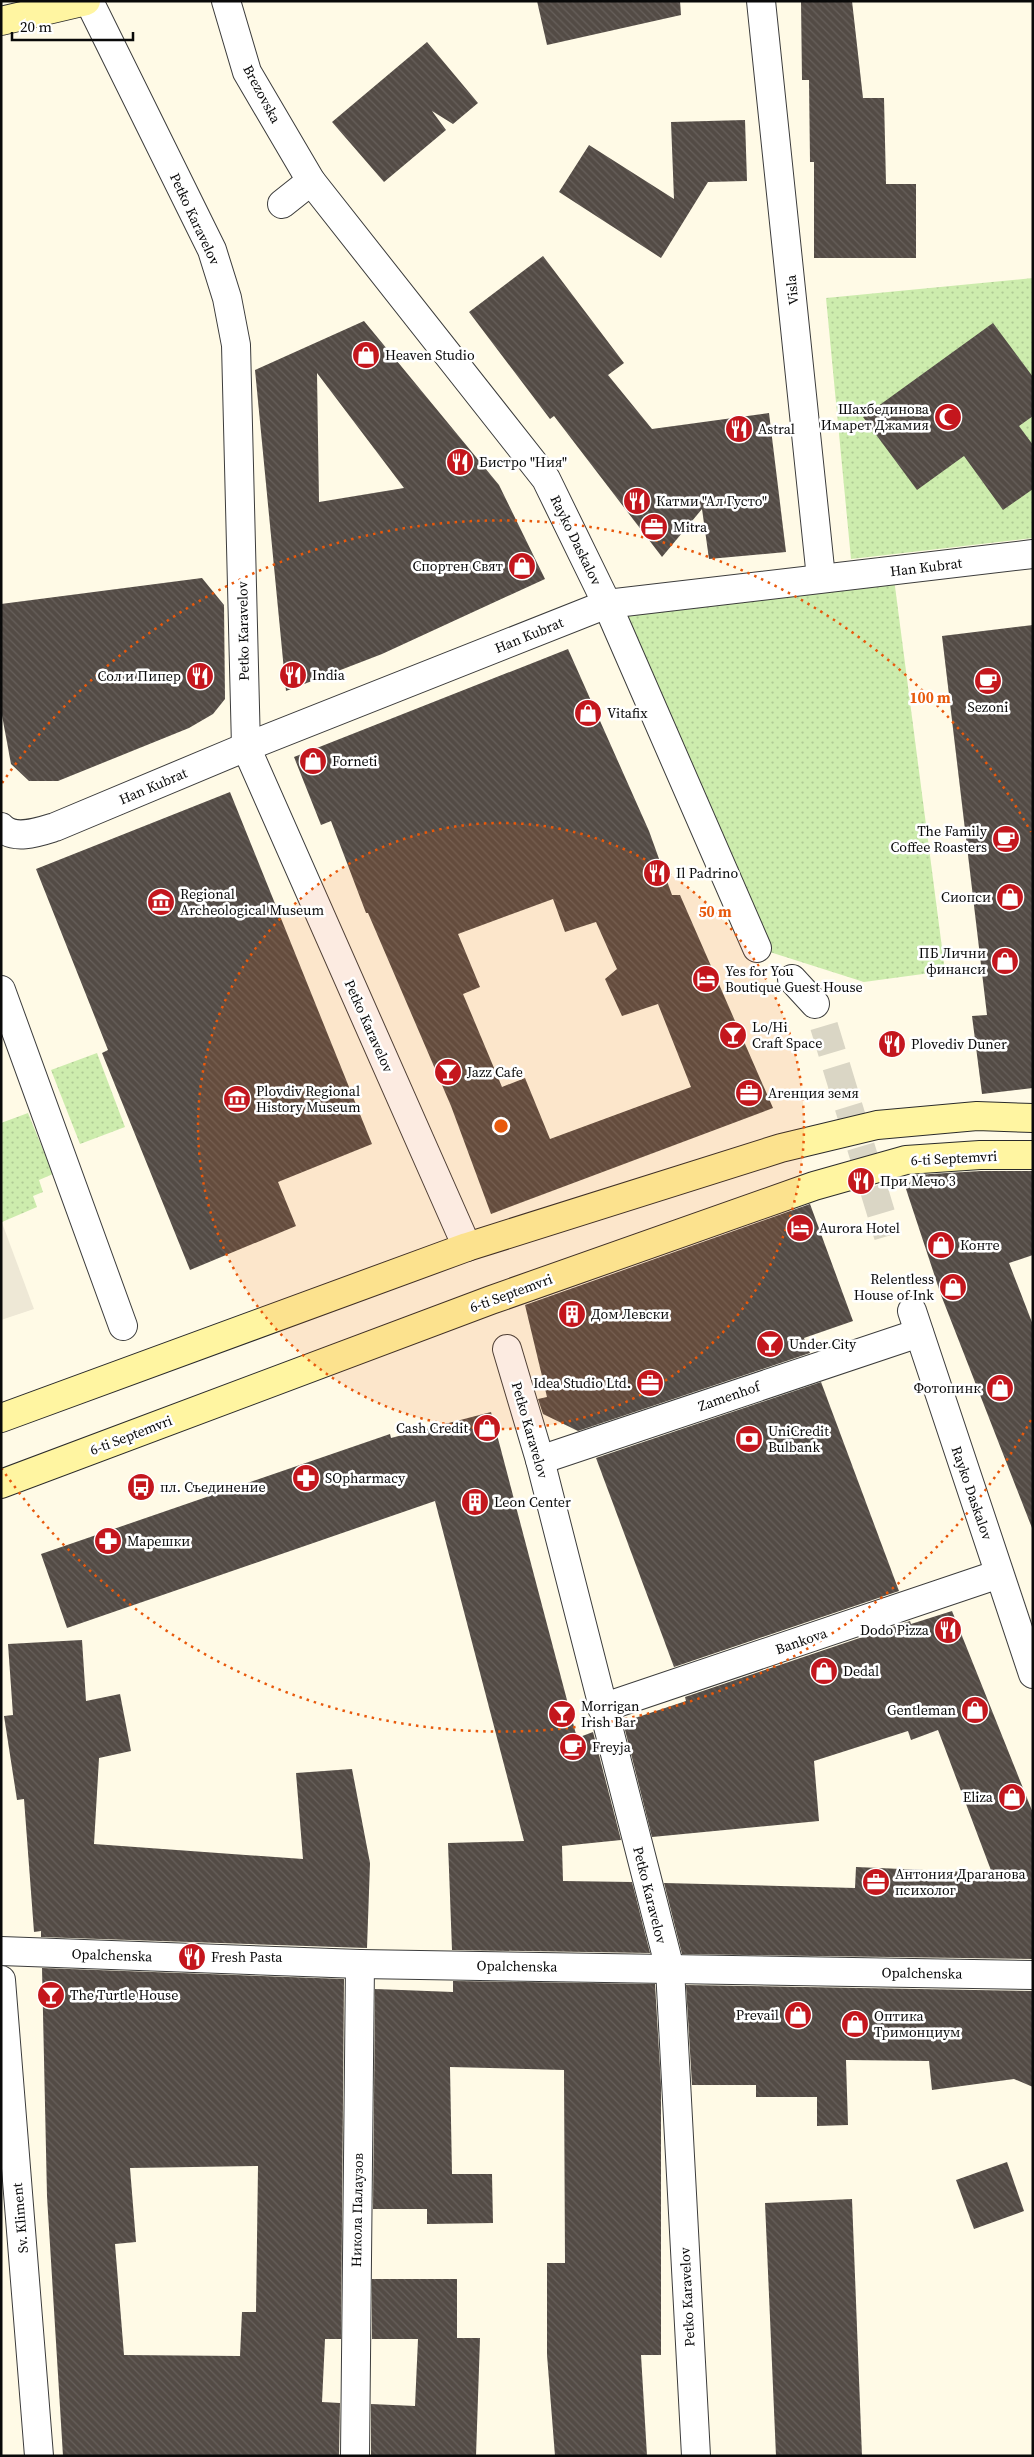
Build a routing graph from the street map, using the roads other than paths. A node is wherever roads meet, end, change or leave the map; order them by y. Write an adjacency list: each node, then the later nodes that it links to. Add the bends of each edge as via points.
1 (87, 1): 4 (main road); 10 (street, Petko Karavelov, via 212,250 227,298 236,345)
2 (226, 1): 5 (street, Brezovska, via 247,72)
3 (761, 1): 8 (street, Visla)
4 (1, 21)
5 (311, 181): 6 (street); 9 (street, Rayko Daskalov, via 546,479)
6 (282, 204)
7 (1033, 554): 8 (street, Han Kubrat)
8 (821, 578): 9 (street, Han Kubrat)
9 (607, 604): 10 (street, Han Kubrat); 12 (street, Rayko Daskalov)
10 (246, 747): 11 (street, Han Kubrat, via 54,827 28,835); 18 (street, Petko Karavelov)
11 (3, 834)
12 (757, 948)
13 (792, 979): 15 (street)
14 (1, 990): 20 (street)
15 (815, 1004)
16 (1033, 1118): 18 (main road, via 977,1116 878,1125 781,1148)
17 (1033, 1155): 24 (main road, 6-ti Septemvri, via 906,1160 814,1186 491,1300)
18 (467, 1247): 22 (main road)
19 (915, 1322): 23 (street, Zamenhof); 25 (street, Rayko Daskalov)
20 (123, 1326)
21 (507, 1349): 23 (street, Petko Karavelov)
22 (1, 1418)
23 (540, 1460): 27 (street, Petko Karavelov)
24 (1, 1484)
25 (999, 1574): 26 (street, Rayko Daskalov); 27 (street, Bankova)
26 (1033, 1674)
27 (602, 1708): 30 (street, Petko Karavelov)
28 (1, 1951): 29 (street, Opalchenska)
29 (360, 1964): 30 (street, Opalchenska); 34 (street, Никола Палаузов)
30 (670, 1969): 31 (street, Opalchenska); 35 (street, Petko Karavelov)
31 (1033, 1975)
32 (1, 1980): 33 (street, Sv. Kliment)
33 (39, 2456)
34 (355, 2456)
35 (696, 2456)

